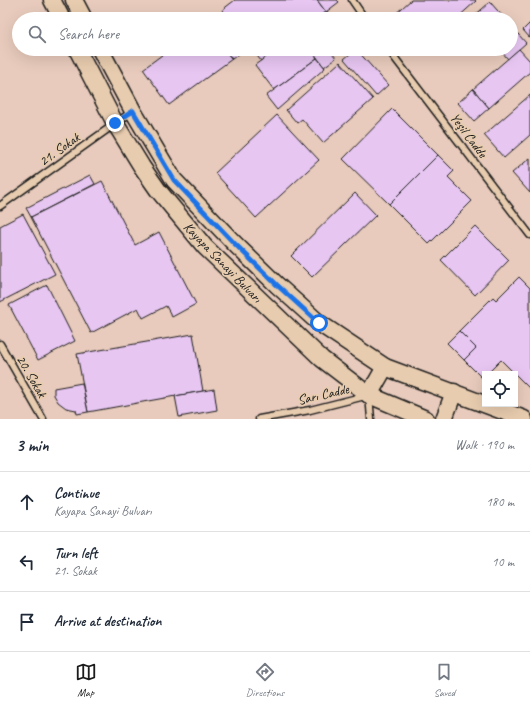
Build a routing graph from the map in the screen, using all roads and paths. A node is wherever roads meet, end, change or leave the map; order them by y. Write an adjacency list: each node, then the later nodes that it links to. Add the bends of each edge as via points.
1 (52, 0): 4 (main road)
2 (74, 0): 5 (main road)
3 (352, 0): 6 (lane)
4 (58, 12)
5 (80, 12)
6 (360, 12)
7 (81, 56): 11 (main road, Kayapa Sanayi Bulvarı)
8 (104, 56): 10 (main road, Kayapa Sanayi Bulvarı)
9 (393, 56): 13 (lane, Yeşil Cadde)
10 (133, 111): 11 (lane, 21. Sokak); 15 (main road, Kayapa Sanayi Bulvarı, via 174,180 235,244 319,323)
11 (115, 123): 12 (lane, 21. Sokak); 17 (main road, Kayapa Sanayi Bulvarı, via 158,190 205,247 322,359)
12 (0, 206)
13 (530, 235)
14 (0, 344): 18 (lane, 20. Sokak)
15 (385, 367): 16 (main road, Kayapa Sanayi Bulvarı); 17 (main road)
16 (454, 392): 22 (main road); 23 (main road, Kayapa Sanayi Bulvarı)
17 (369, 395): 19 (lane, Sarı Cadde, via 310,410); 20 (lane); 21 (main road, Kayapa Sanayi Bulvarı)
18 (43, 419)
19 (259, 419)
20 (370, 419)
21 (426, 419)
22 (444, 419)
23 (524, 419)

